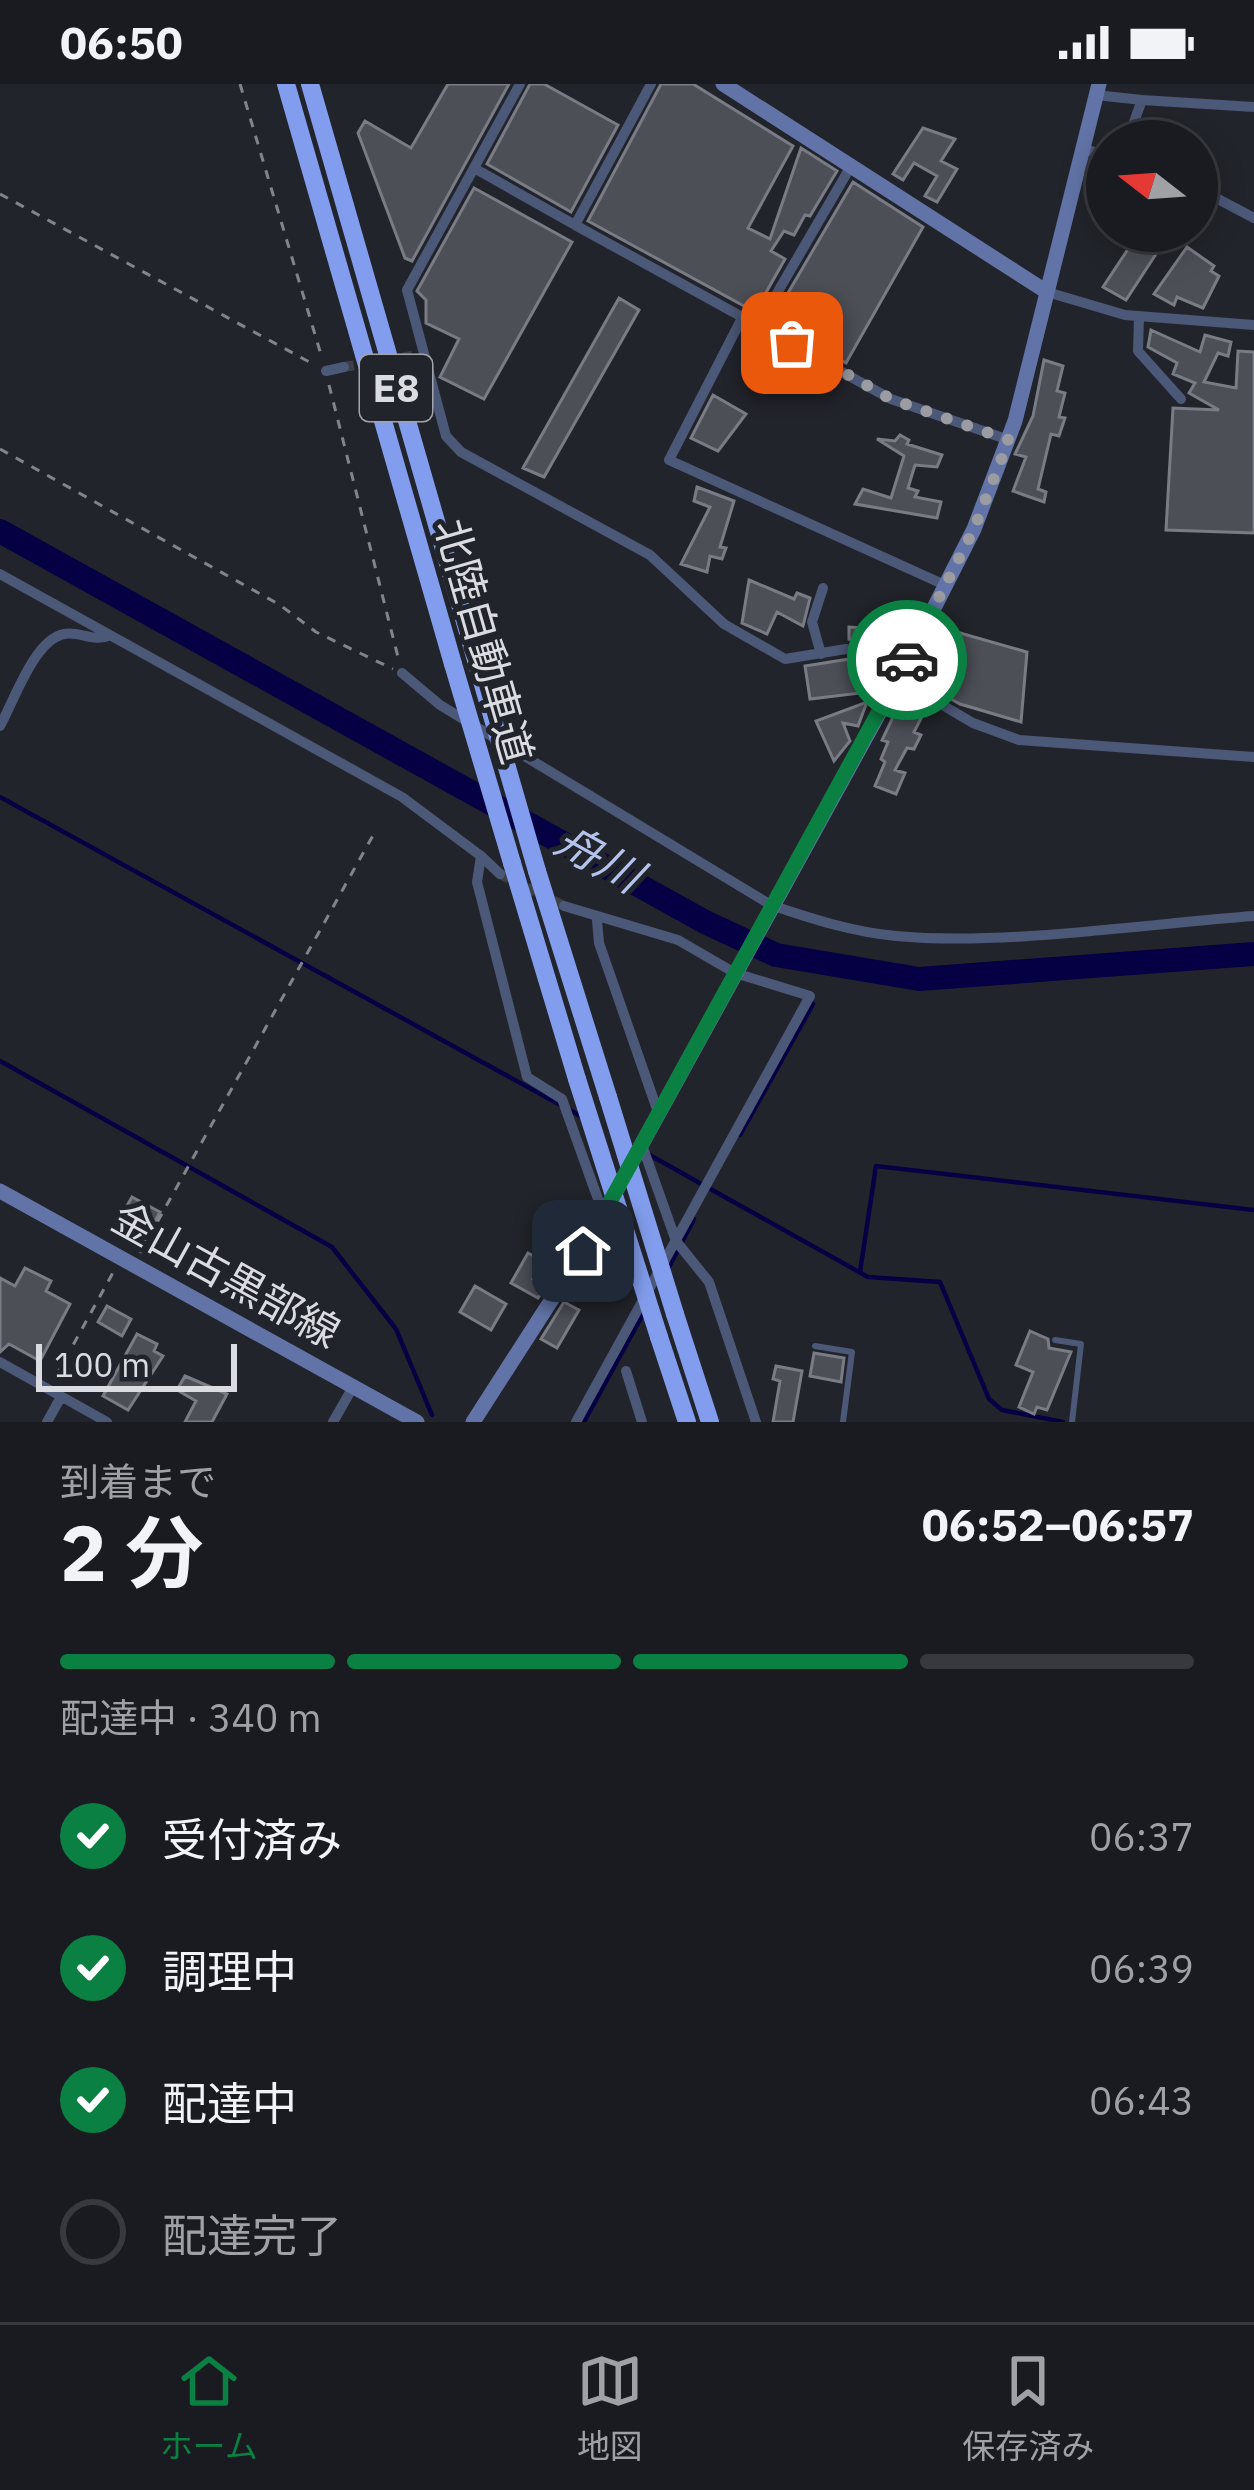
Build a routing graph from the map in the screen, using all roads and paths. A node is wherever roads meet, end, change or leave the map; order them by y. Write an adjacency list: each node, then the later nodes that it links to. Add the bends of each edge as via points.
1 (240, 84): 25 (path)
2 (520, 84): 14 (street)
3 (651, 84): 18 (street)
4 (723, 84): 13 (main road)
5 (286, 86): 41 (highway, 北陸自動車道 / E8, bridge)
6 (311, 89): 68 (highway, 北陸自動車道 / E8, bridge, via 537,871)
7 (1098, 90): 8 (street); 11 (main road)
8 (1142, 100): 9 (street); 10 (street)
9 (1254, 107)
10 (1135, 120)
11 (1083, 148): 12 (street); 19 (main road)
12 (1086, 149)
13 (851, 166): 19 (main road); 22 (street)
14 (474, 168): 18 (street); 33 (street, via 406,290 417,355 446,436 461,452 650,555 724,623 785,659)
15 (0, 194): 25 (path)
16 (1218, 199): 17 (street)
17 (1254, 218)
18 (575, 225): 20 (street)
19 (1047, 292): 21 (street); 27 (main road)
20 (743, 316): 22 (street); 30 (street, via 669,460)
21 (1139, 316): 23 (street); 26 (street, via 1138,351)
22 (759, 324): 27 (street, via 891,399)
23 (1254, 325)
24 (344, 368): 25 (street)
25 (326, 371): 35 (path)
26 (1181, 399)
27 (1009, 440): 30 (main road)
28 (0, 449): 35 (path, via 316,632)
29 (0, 574): 32 (street)
30 (947, 586): 34 (main road)
31 (823, 587): 33 (street, via 812,622)
32 (110, 635): 37 (street, via 67,633 47,641); 40 (street, via 402,797)
33 (821, 654): 34 (street)
34 (910, 655): 36 (main road)
35 (402, 673): 42 (street, via 440,705)
36 (898, 679): 38 (street, via 973,724 1019,740); 42 (main road)
37 (0, 727)
38 (1254, 757)
39 (376, 830): 52 (path)
40 (481, 856): 41 (street); 50 (street, via 477,882 527,1077 562,1099)
41 (506, 868): 67 (highway, 北陸自動車道 / E8, bridge)
42 (771, 905): 44 (street, via 897,936); 46 (main road)
43 (564, 906): 45 (street)
44 (1254, 916)
45 (597, 920): 46 (street, via 678,940); 47 (street)
46 (736, 970): 47 (main road); 51 (street, via 811,997)
47 (658, 1112): 48 (main road)
48 (641, 1142): 50 (main road); 51 (street)
49 (0, 1191): 52 (main road, 金山古黒部線)
50 (603, 1213): 64 (main road)
51 (676, 1241): 65 (street); 69 (street, via 709,1282)
52 (127, 1262): 57 (main road, 金山古黒部線); 58 (path)
53 (1054, 1340): 71 (lane, via 1082,1344)
54 (815, 1346): 70 (lane, via 852,1352)
55 (0, 1362): 58 (street)
56 (626, 1371): 66 (street)
57 (353, 1387): 62 (street); 63 (main road, 金山古黒部線)
58 (50, 1388): 59 (street)
59 (61, 1397): 60 (street); 61 (street)
60 (47, 1422)
61 (106, 1422)
62 (333, 1422)
63 (417, 1422)
64 (472, 1422)
65 (576, 1422)
66 (642, 1422)
67 (687, 1422)
68 (710, 1422)
69 (756, 1422)
70 (843, 1422)
71 (1072, 1422)

